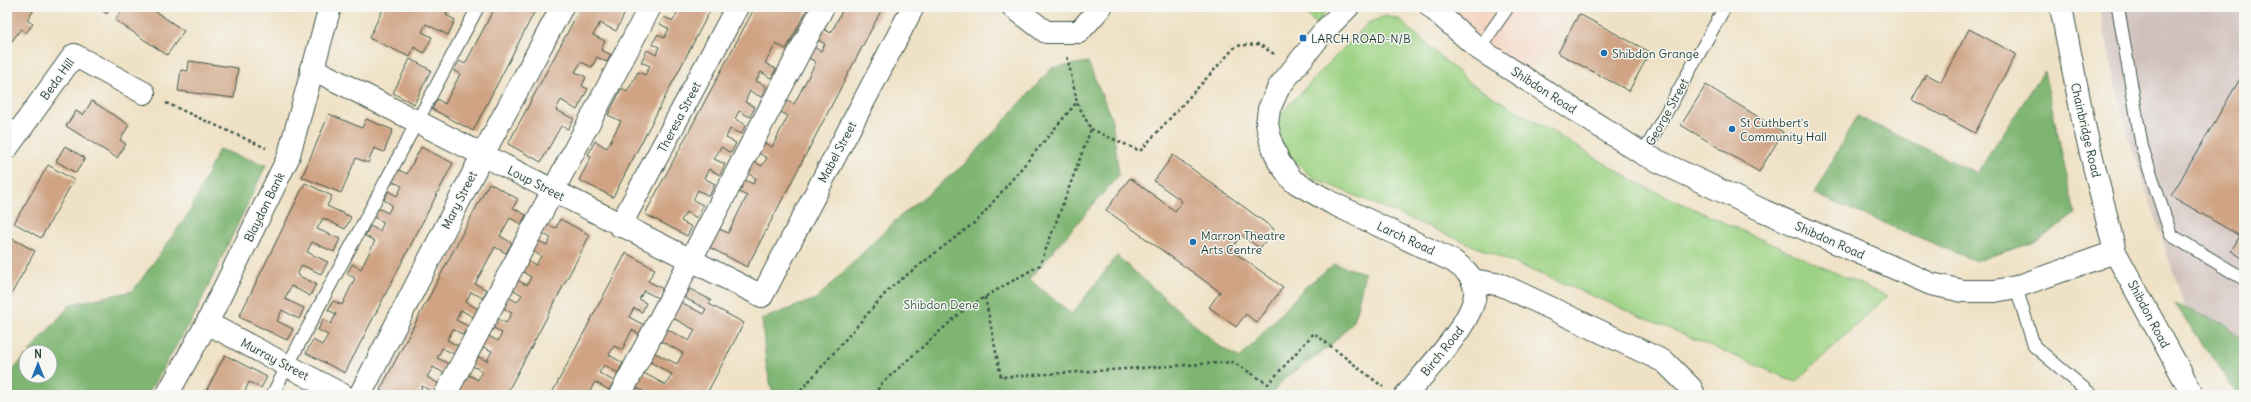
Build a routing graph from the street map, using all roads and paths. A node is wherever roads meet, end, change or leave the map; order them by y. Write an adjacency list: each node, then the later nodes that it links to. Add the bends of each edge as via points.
1 (330, 7): 18 (street, Blaydon Bank)
2 (478, 7): 22 (lane)
3 (562, 7): 26 (street, Mary Street)
4 (650, 7): 28 (street)
5 (737, 7): 29 (street, Theresa Street)
6 (823, 7): 31 (street)
7 (913, 7): 35 (street, Mabel Street)
8 (1014, 7): 16 (street, via 1046,32)
9 (1101, 7): 16 (street, via 1080,32)
10 (1348, 7): 19 (street, Larch Road, via 1324,31)
11 (1432, 7): 17 (street, Shibdon Road)
12 (1508, 7): 17 (lane)
13 (1725, 7): 25 (lane, George Street)
14 (2061, 7): 30 (street, Chainbridge Road, via 2084,125)
15 (2118, 7): 32 (lane, via 2142,147 2171,235)
16 (1062, 33): 21 (path)
17 (1480, 49): 25 (street, Shibdon Road)
18 (311, 68): 22 (street, Loup Street); 27 (street, Blaydon Bank)
19 (1296, 68): 23 (path, via 1259,44 1236,46 1140,151); 33 (street, Larch Road, via 1279,87 1267,124 1279,162 1293,182 1453,261 1467,270)
20 (144, 93): 24 (street, Beda Hill, via 74,55); 27 (path)
21 (1077, 102): 23 (path); 46 (path, via 978,220 890,288)
22 (418, 123): 26 (street, Loup Street); 38 (lane)
23 (1091, 129): 36 (path, via 1040,265)
24 (7, 148)
25 (1643, 154): 34 (street, Shibdon Road, via 1764,212 1931,284 1963,291 1995,291)
26 (482, 156): 28 (street, Loup Street); 43 (street, Mary Street)
27 (288, 158): 37 (street, Blaydon Bank)
28 (552, 191): 29 (street, Loup Street); 44 (street)
29 (620, 226): 31 (street, Loup Street)
30 (2115, 252): 34 (street, Shibdon Road); 50 (street, Shibdon Road)
31 (692, 261): 35 (street, Loup Street); 45 (street)
32 (2244, 279)
33 (1472, 280): 39 (street, Birch Road, via 1475,289 1465,322); 48 (street, via 1502,285 1665,362 1691,388)
34 (2016, 287): 49 (lane, via 2034,346)
35 (762, 296)
36 (985, 297): 39 (path, via 1001,377 1232,362 1268,384 1314,333); 47 (path, via 966,308 882,383)
37 (207, 323): 38 (street, Murray Street); 40 (street, Blaydon Bank)
38 (288, 366): 41 (lane); 42 (street, Murray Street)
39 (1397, 393)
40 (167, 395)
41 (272, 395)
42 (344, 395)
43 (360, 395)
44 (445, 395)
45 (620, 395)
46 (797, 395)
47 (874, 395)
48 (1694, 395)
49 (2092, 395)
50 (2193, 395)

